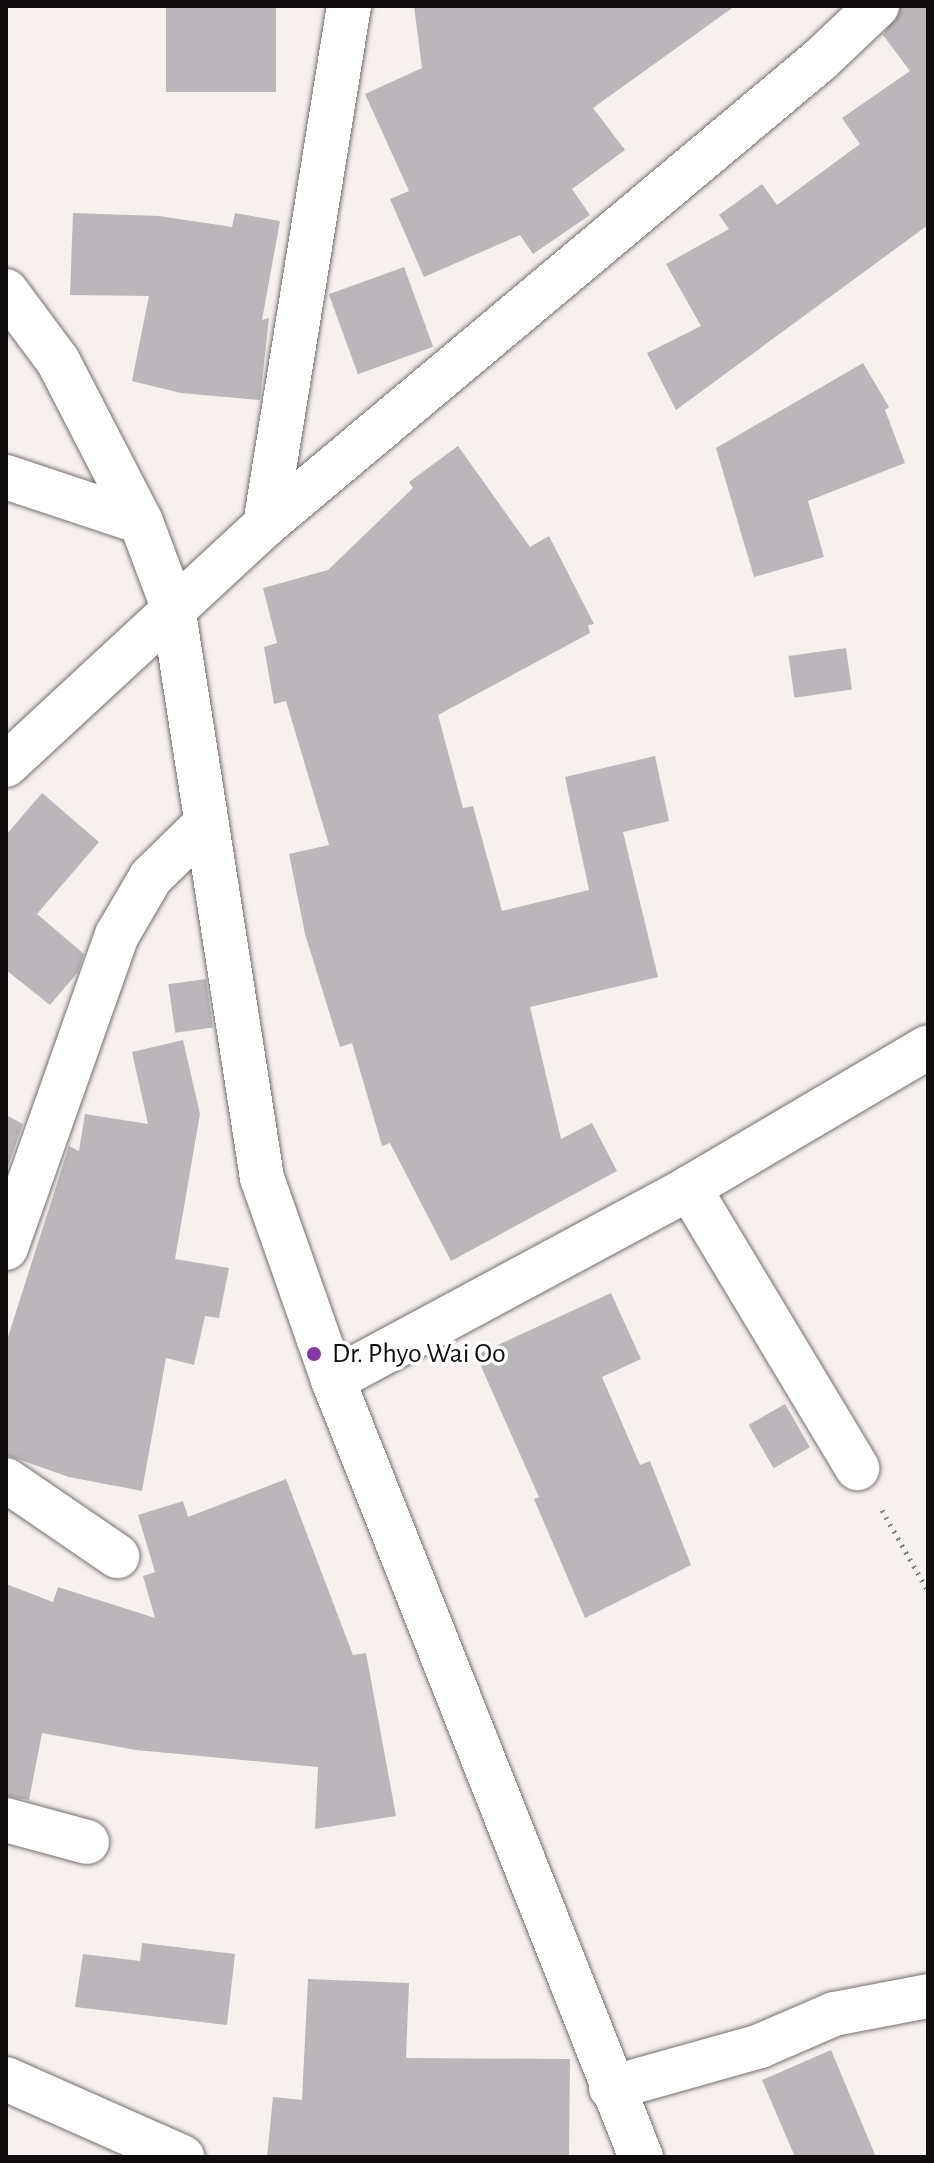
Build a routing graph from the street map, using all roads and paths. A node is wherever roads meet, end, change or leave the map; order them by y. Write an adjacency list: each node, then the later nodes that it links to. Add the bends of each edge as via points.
1 (349, 6): 6 (street)
2 (877, 6): 6 (street, via 809,70)
3 (6, 291): 5 (street, via 58,361)
4 (6, 477): 5 (street)
5 (141, 522): 7 (street)
6 (265, 525): 7 (street)
7 (173, 607): 8 (street); 9 (street)
8 (6, 765)
9 (203, 826): 12 (street, via 151,877 117,935); 13 (street, via 262,1178)
10 (928, 1047): 11 (street)
11 (689, 1188): 13 (street); 14 (street)
12 (6, 1248)
13 (333, 1380): 22 (street)
14 (857, 1468): 17 (path)
15 (6, 1480): 16 (street)
16 (117, 1556)
17 (928, 1591)
18 (6, 1820): 19 (street)
19 (87, 1842)
20 (928, 1996): 22 (street, via 834,2014 760,2046)
21 (6, 2079): 23 (street)
22 (611, 2088): 24 (street)
23 (182, 2157)
24 (641, 2157)

